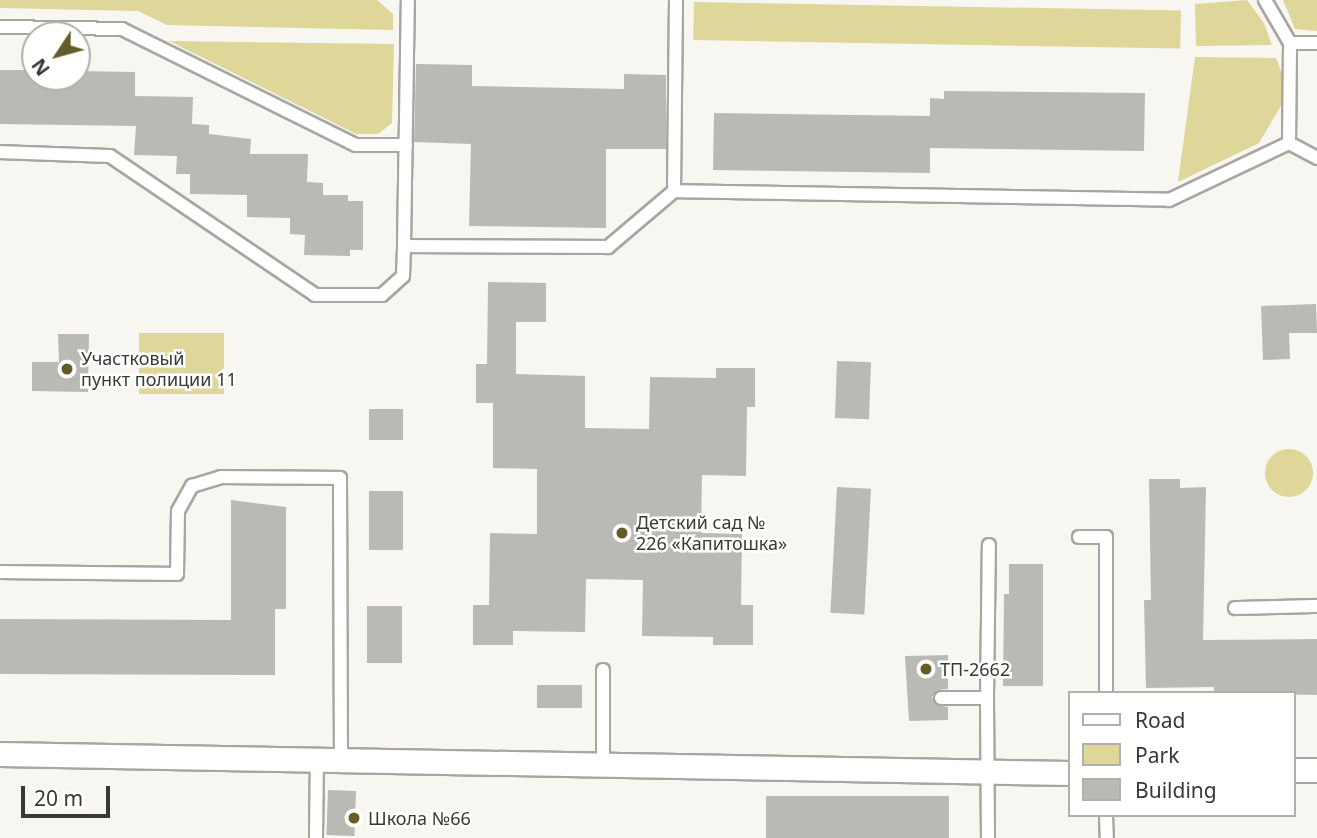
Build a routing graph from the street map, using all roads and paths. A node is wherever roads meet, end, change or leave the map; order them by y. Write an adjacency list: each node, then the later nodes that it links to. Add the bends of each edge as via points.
1 (408, 0): 8 (lane)
2 (676, 0): 11 (lane)
3 (1265, 0): 5 (lane)
4 (0, 27): 8 (lane, via 122,29 356,145)
5 (1290, 43): 6 (lane); 7 (lane)
6 (1317, 43)
7 (1289, 143): 10 (lane); 11 (lane, via 1169,200)
8 (406, 145): 12 (lane)
9 (0, 152): 12 (lane, via 110,156 315,295 382,295 403,276)
10 (1317, 158)
11 (674, 191): 12 (lane, via 608,247)
12 (404, 246)
13 (1079, 537): 19 (lane, via 1106,537)
14 (989, 545): 21 (lane)
15 (0, 572): 24 (lane, via 177,574 178,511 192,486 221,477 340,478)
16 (1317, 606): 17 (lane)
17 (1235, 608)
18 (603, 670): 25 (lane)
19 (1106, 691)
20 (941, 698): 21 (lane)
21 (987, 698): 29 (lane)
22 (0, 754): 23 (street)
23 (317, 757): 24 (street); 31 (lane)
24 (341, 758): 25 (street)
25 (603, 764): 29 (street)
26 (1296, 770): 27 (street)
27 (1317, 770)
28 (1068, 773): 29 (street)
29 (988, 774): 32 (lane)
30 (1106, 817): 33 (lane)
31 (316, 838)
32 (988, 838)
33 (1107, 838)

